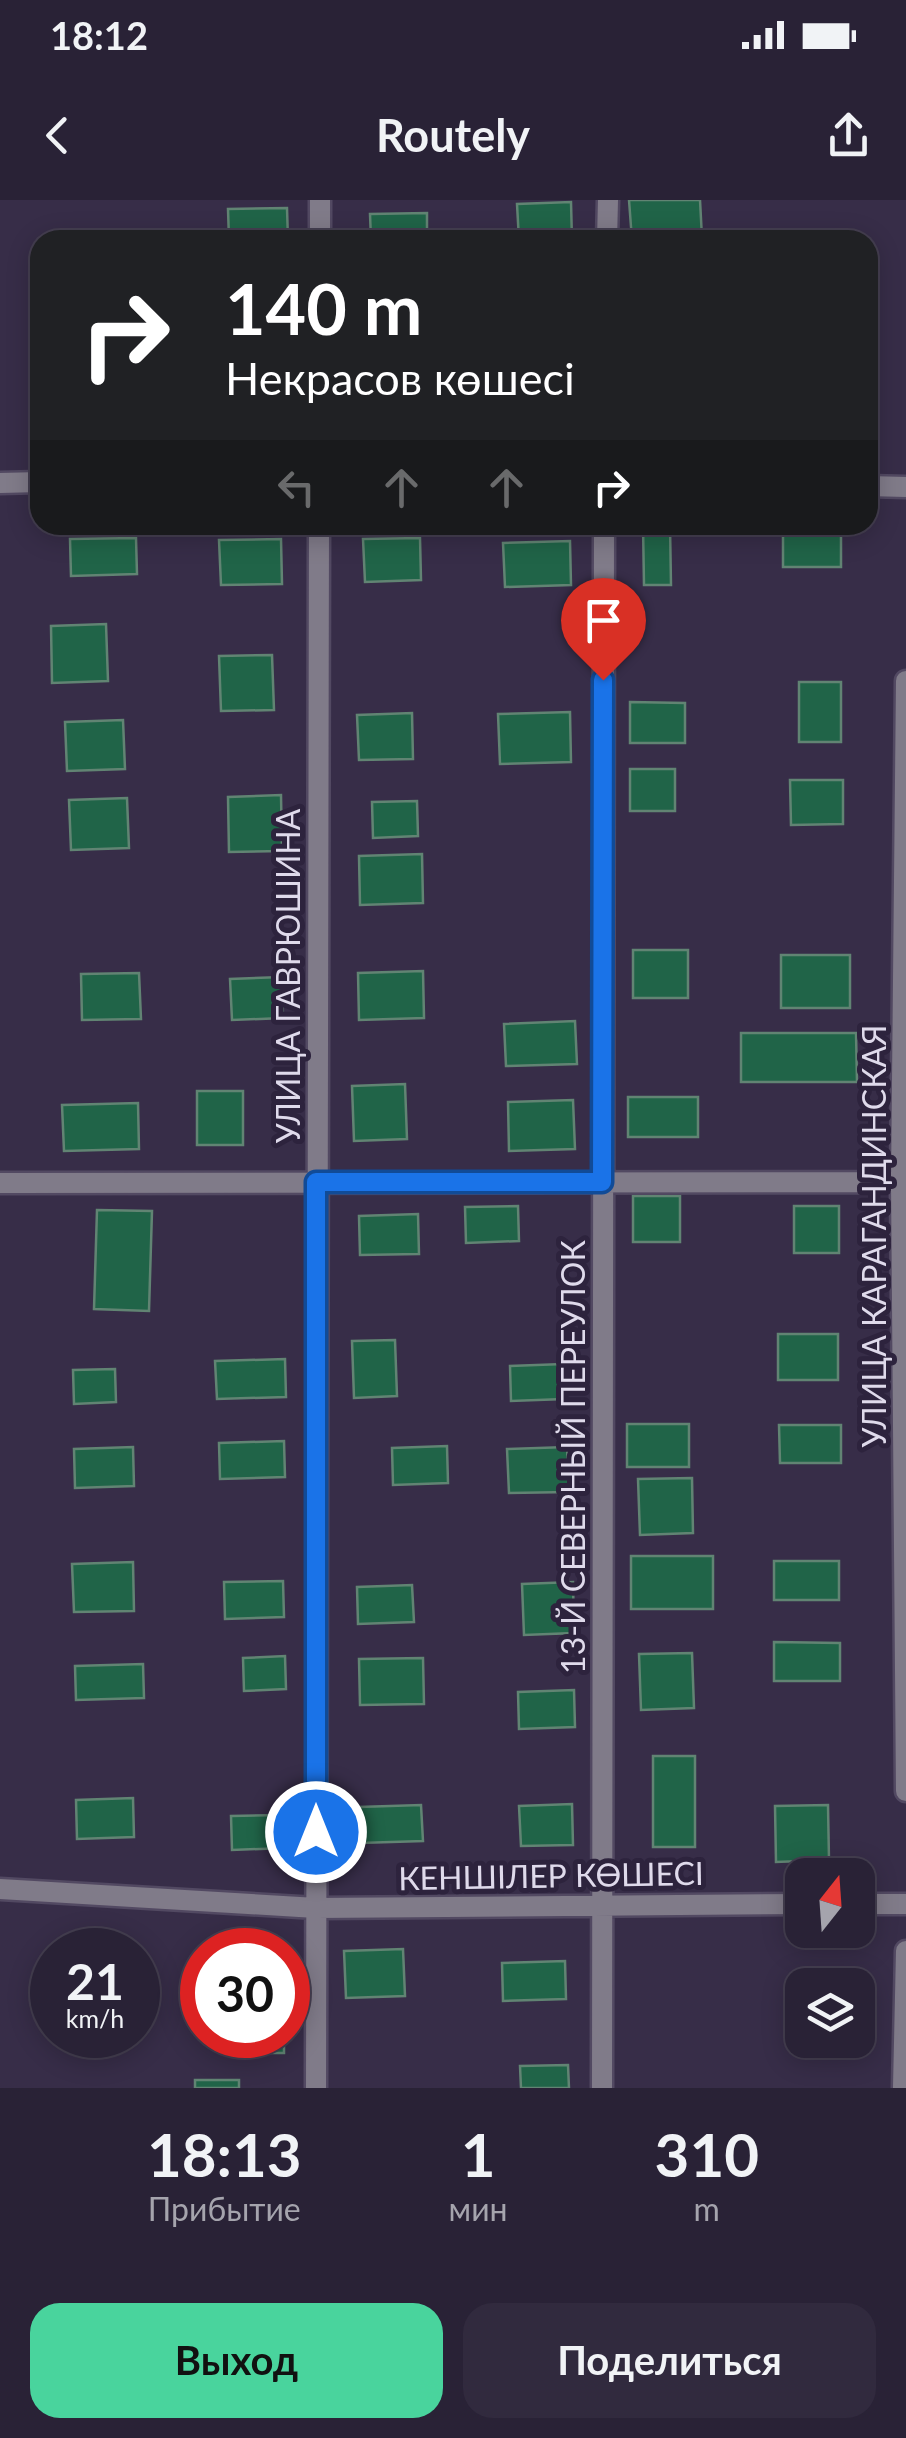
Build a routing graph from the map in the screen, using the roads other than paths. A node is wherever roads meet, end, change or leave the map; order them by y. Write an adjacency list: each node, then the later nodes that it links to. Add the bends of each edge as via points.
1 (320, 200): 3 (street)
2 (608, 200): 4 (street)
3 (320, 230)
4 (608, 230)
5 (30, 482): 6 (street)
6 (0, 483)
7 (878, 486): 8 (street)
8 (906, 487)
9 (319, 535): 13 (street, УЛИЦА ГАВРЮШИНА)
10 (604, 535): 14 (street, 13-Й СЕВЕРНЫЙ ПЕРЕУЛОК)
11 (906, 681): 15 (street, УЛИЦА КАРАГАНДИНСКАЯ)
12 (0, 1182): 13 (street)
13 (316, 1182): 14 (street); 22 (street, УЛИЦА ГАВРЮШИНА)
14 (602, 1182): 15 (street); 18 (street, 13-Й СЕВЕРНЫЙ ПЕРЕУЛОК)
15 (903, 1182): 16 (street, УЛИЦА КАРАГАНДИНСКАЯ)
16 (906, 1791)
17 (0, 1890): 22 (street, КЕНШІЛЕР КӨШЕСІ)
18 (603, 1903): 19 (street, КЕНШІЛЕР КӨШЕСІ); 22 (street, КЕНШІЛЕР КӨШЕСІ); 25 (street, 13-Й СЕВЕРНЫЙ ПЕРЕУЛОК)
19 (785, 1904)
20 (875, 1904): 21 (street)
21 (906, 1904)
22 (316, 1908): 24 (street, УЛИЦА ГАВРЮШИНА)
23 (906, 1951): 26 (street)
24 (316, 2088)
25 (602, 2088)
26 (903, 2088)

